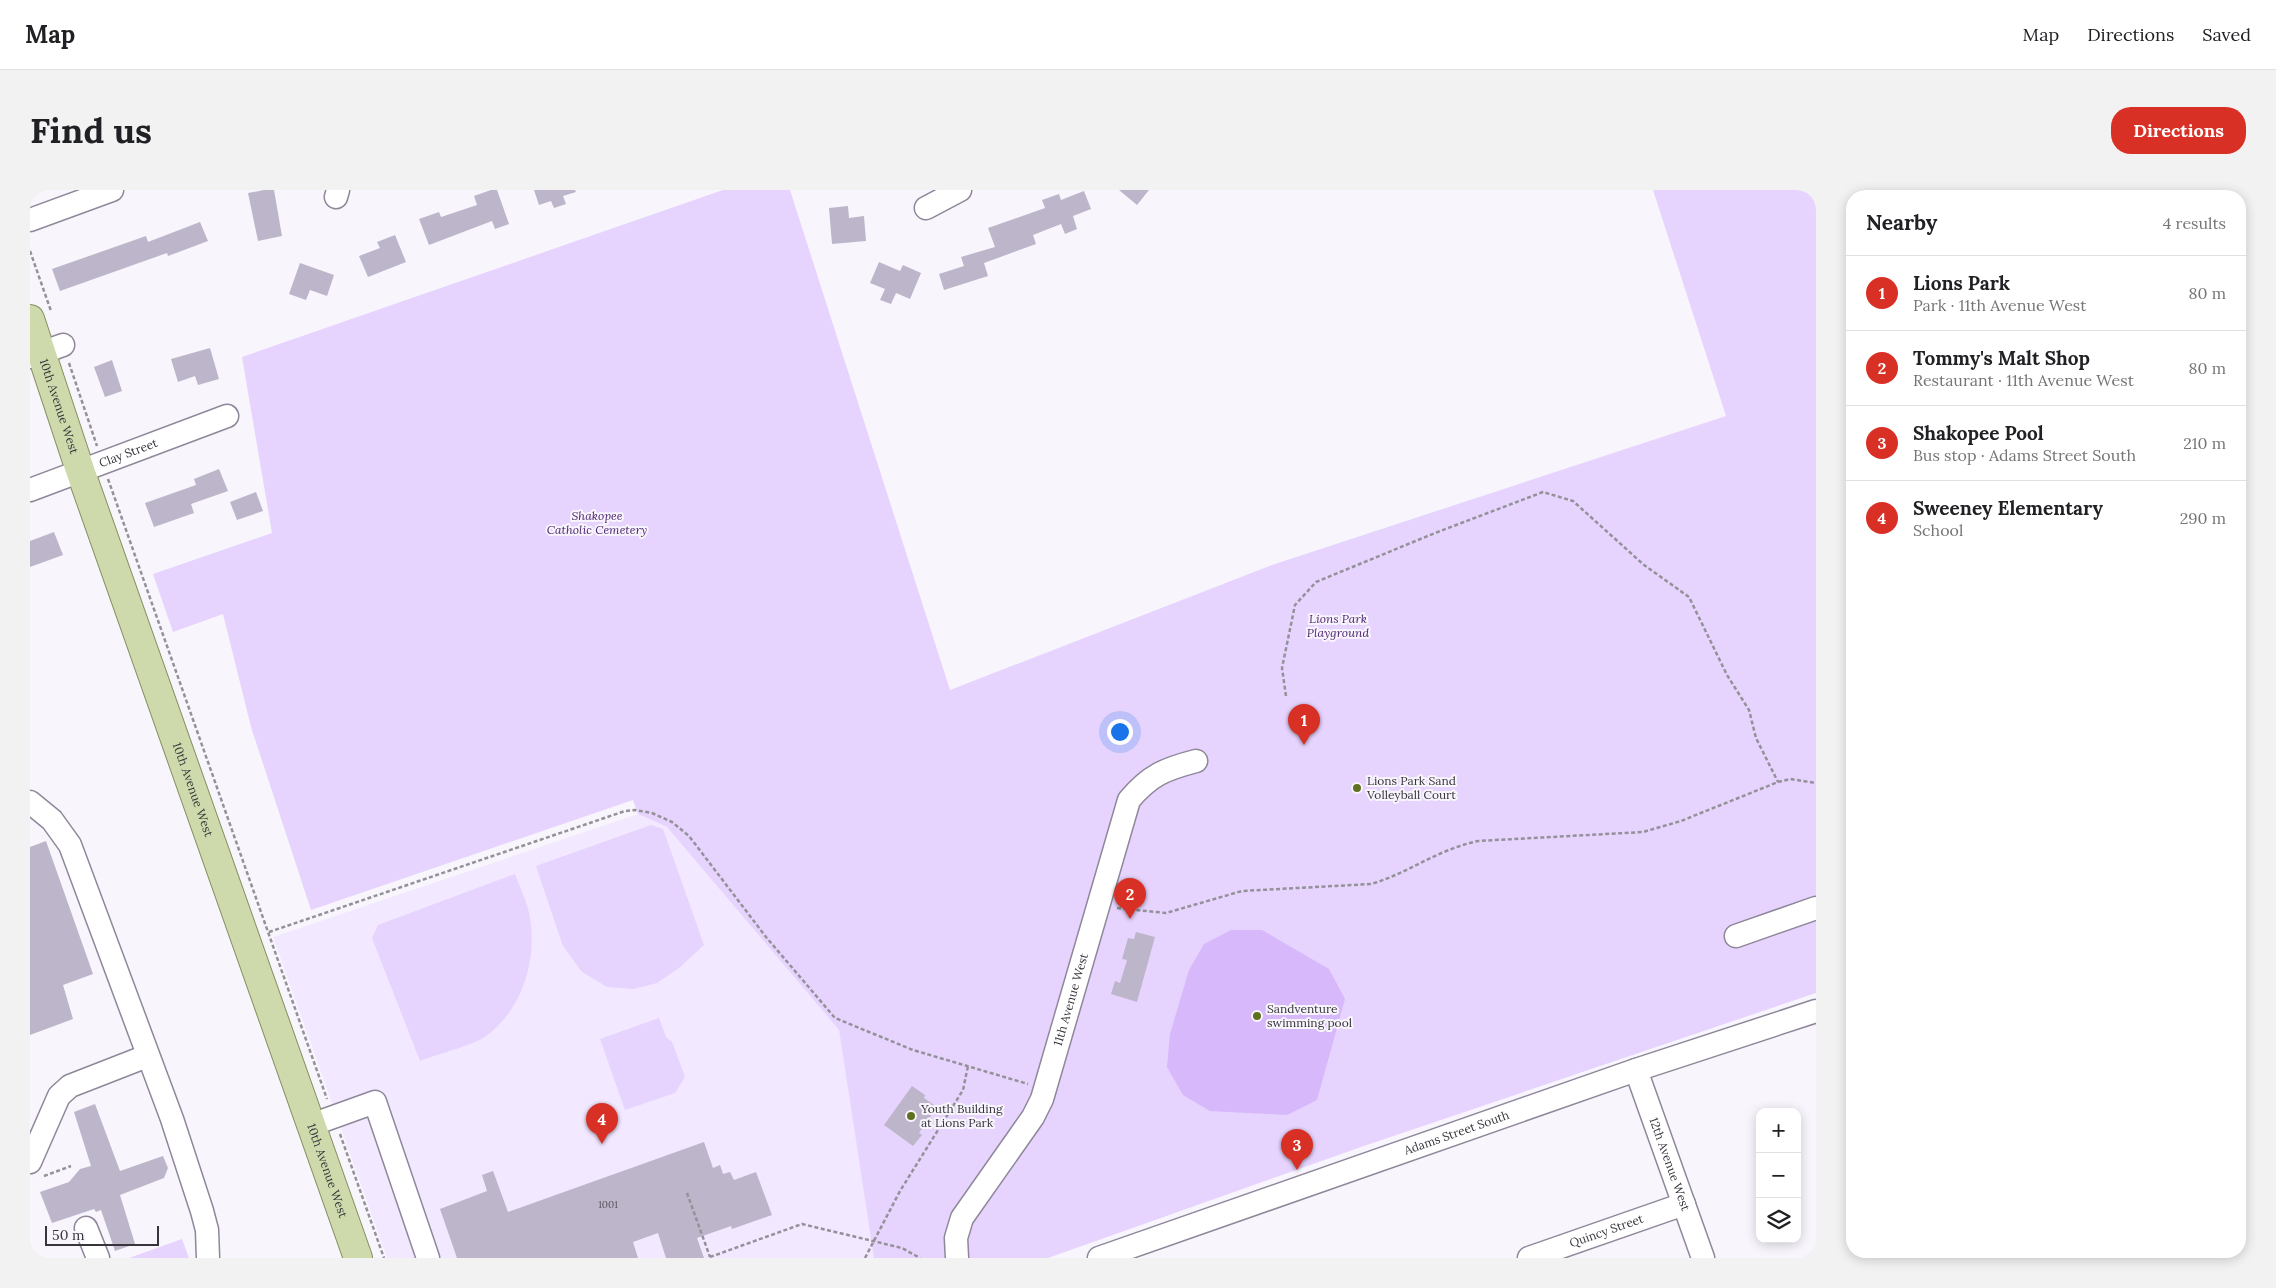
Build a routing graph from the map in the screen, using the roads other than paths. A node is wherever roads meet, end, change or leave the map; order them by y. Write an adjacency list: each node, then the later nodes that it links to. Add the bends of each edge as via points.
1 (112, 190): 4 (street)
2 (960, 190): 3 (street)
3 (926, 208)
4 (30, 220)
5 (30, 319): 6 (main road, 10th Avenue West)
6 (45, 352): 8 (main road, 10th Avenue West)
7 (227, 416): 8 (street, Clay Street)
8 (91, 466): 9 (street, Clay Street); 17 (main road, 10th Avenue West)
9 (30, 490)
10 (1196, 761): 25 (street, 11th Avenue West, via 1156,774 1129,800 1042,1099 1033,1117 962,1218 956,1238)
11 (30, 802): 15 (street, via 52,820 70,845)
12 (1816, 908): 13 (street)
13 (1736, 936)
14 (1816, 1011): 16 (street, Adams Street South)
15 (147, 1056): 18 (street, via 70,1086 59,1096); 22 (street, via 172,1118 202,1211)
16 (1636, 1070): 19 (street, 12th Avenue West); 26 (street, Adams Street South)
17 (323, 1121): 23 (main road, 10th Avenue West); 24 (street, via 375,1102)
18 (33, 1170)
19 (1684, 1204): 27 (street, Quincy Street); 28 (street, 12th Avenue West)
20 (86, 1228): 21 (street)
21 (98, 1258)
22 (208, 1258)
23 (358, 1258)
24 (428, 1258)
25 (958, 1258)
26 (1099, 1258)
27 (1529, 1258)
28 (1703, 1258)

